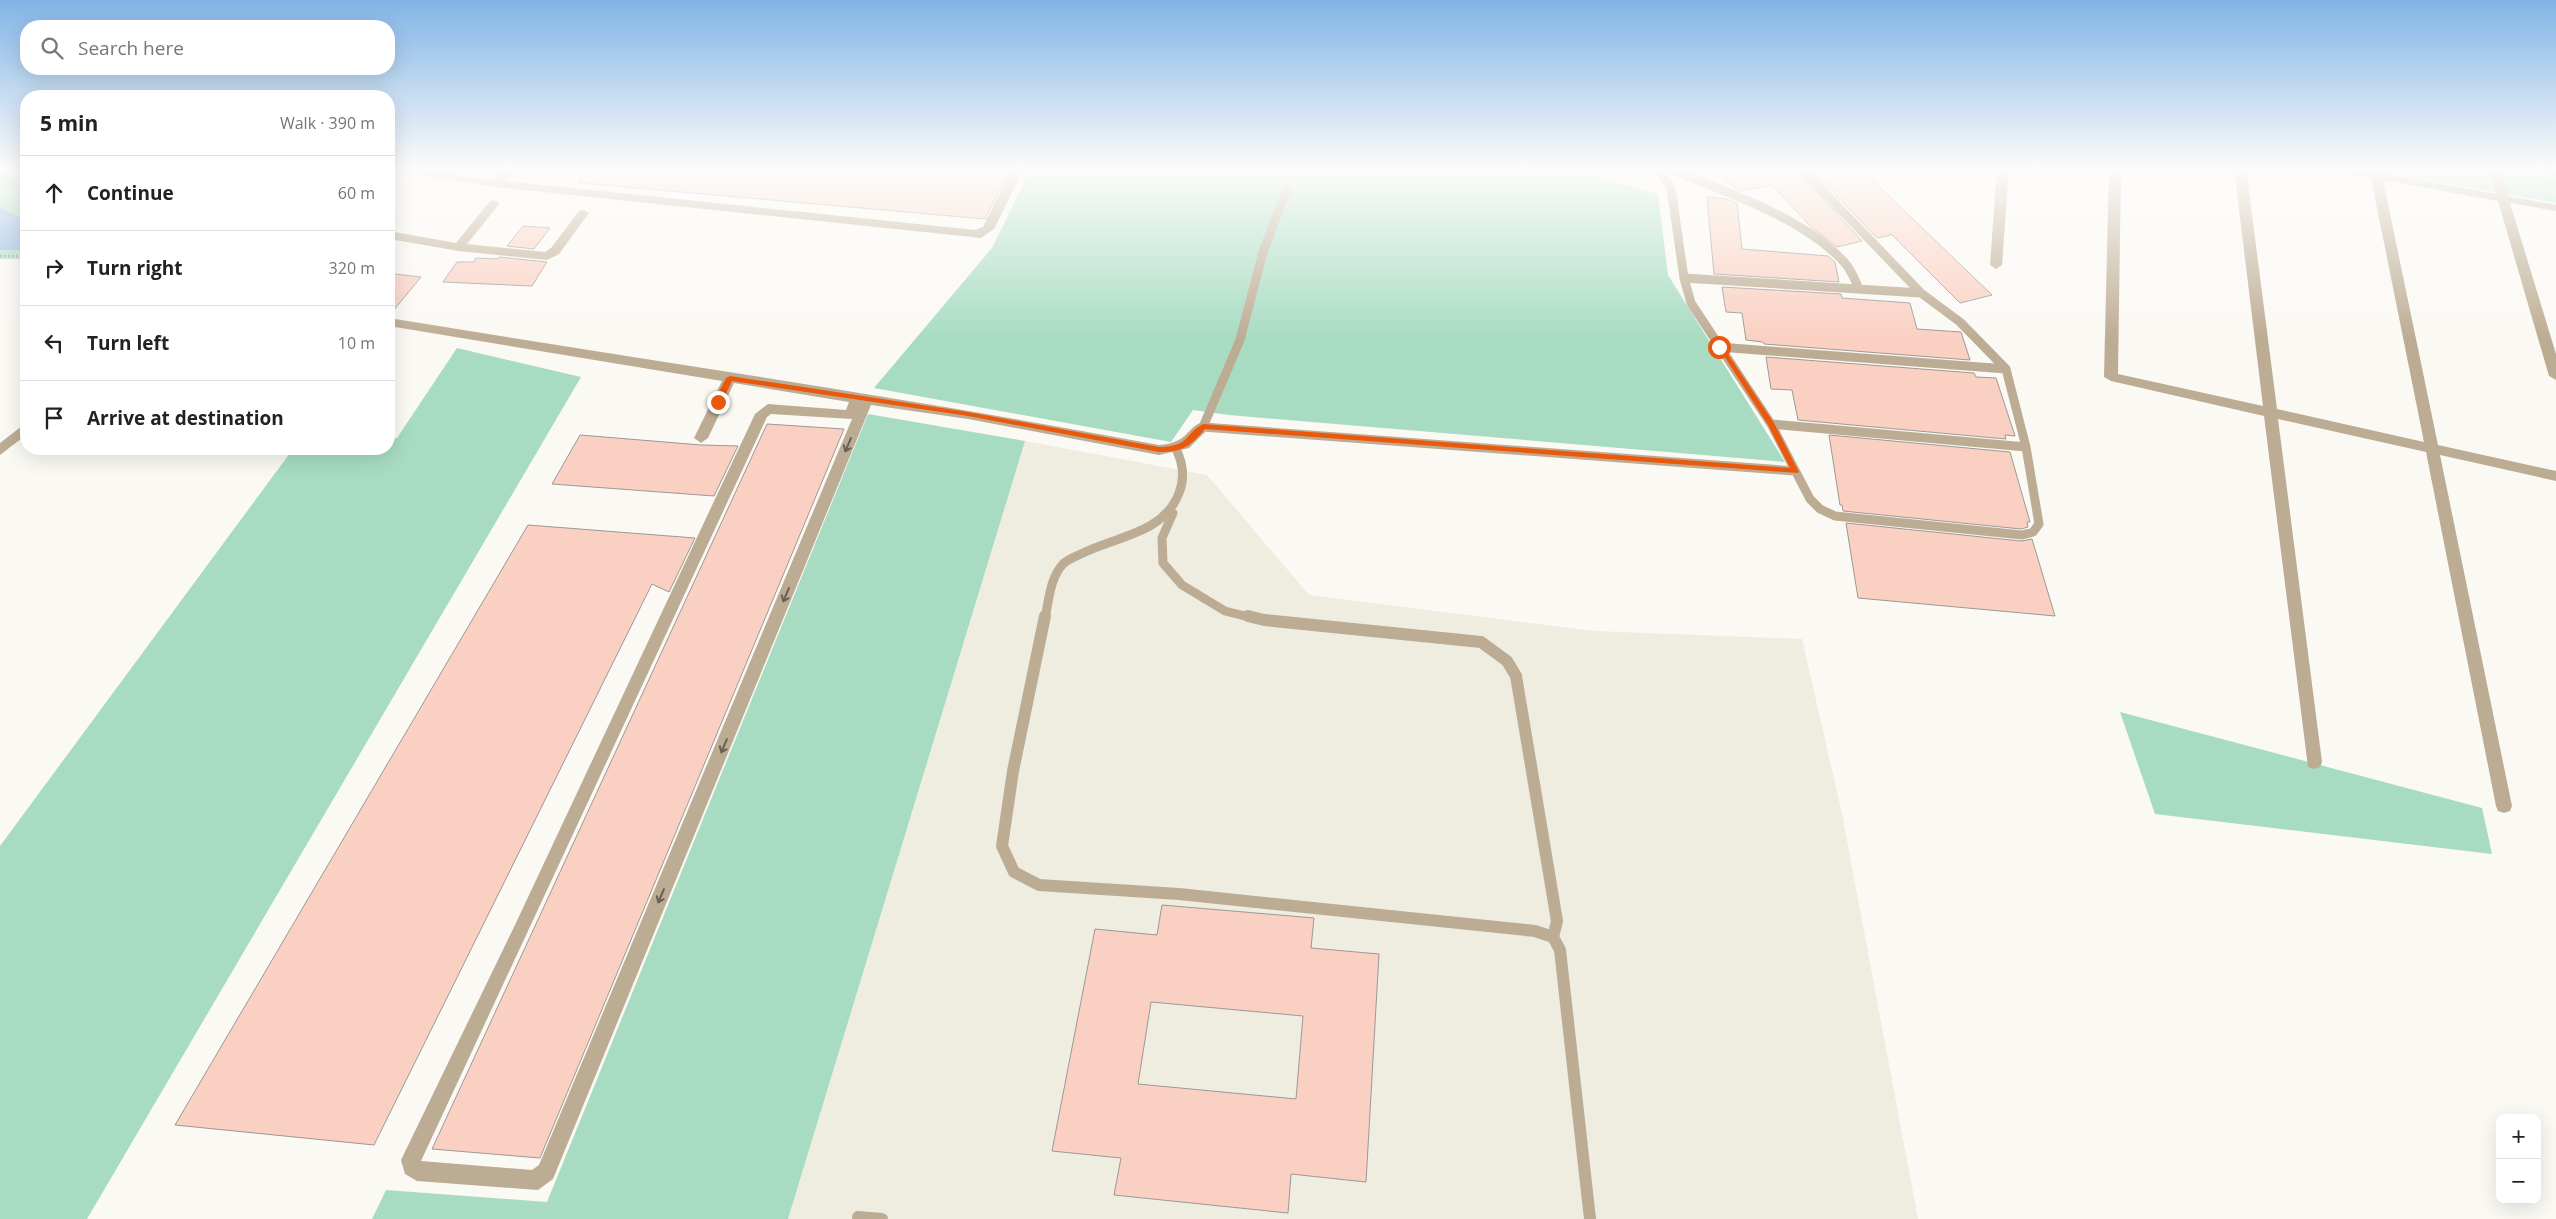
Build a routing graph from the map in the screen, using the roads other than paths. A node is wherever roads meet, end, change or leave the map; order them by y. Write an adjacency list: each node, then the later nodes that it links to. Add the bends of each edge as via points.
1 (476, 225): 15 (street)
2 (574, 225): 15 (street, via 555,251 547,256)
3 (893, 225): 4 (street, via 981,234)
4 (990, 225)
5 (1273, 225): 28 (lane, via 1240,340)
6 (1676, 225): 17 (lane)
7 (1791, 225): 18 (lane, via 1817,238 1845,264)
8 (1856, 225): 19 (lane)
9 (1998, 225): 16 (street)
10 (2114, 225): 26 (street, via 2111,376)
11 (2247, 225): 26 (street)
12 (2387, 225): 32 (street)
13 (2512, 225): 23 (street)
14 (395, 236): 15 (street)
15 (459, 246)
16 (1996, 265)
17 (1684, 278): 18 (lane); 21 (lane, via 1690,303)
18 (1860, 289): 19 (lane)
19 (1921, 292): 22 (lane, via 1960,322)
20 (395, 323): 24 (street)
21 (1719, 347): 22 (lane); 27 (lane)
22 (2006, 369): 31 (lane)
23 (2556, 376)
24 (730, 378): 25 (street); 30 (street)
25 (859, 407): 25 (street, one-way to 25, via 546,1172 538,1180 532,1180 417,1171 411,1160 762,414 768,409); 33 (street, via 968,414 1159,450)
26 (2270, 412): 32 (street); 38 (street)
27 (1772, 424): 31 (lane); 35 (lane)
28 (1203, 427): 33 (street, via 1191,441); 35 (lane)
29 (20, 433): 34 (street)
30 (701, 438)
31 (2026, 448): 35 (lane, via 2039,524 2033,532 2022,535 1835,516 1820,509 1810,499)
32 (2431, 448): 36 (street); 39 (street)
33 (1176, 449): 37 (lane, via 1184,474)
34 (0, 450)
35 (1795, 472)
36 (2556, 476)
37 (1178, 502): 40 (lane, via 1162,538 1163,562 1182,585 1225,611 1264,620 1480,642 1507,661 1516,676 1557,921); 40 (lane, via 1165,518 1133,534 1090,548 1064,564 1052,584 1013,772 1002,846 1014,872 1039,885 1178,894 1535,932)
38 (2314, 762)
39 (2504, 806)
40 (1553, 938): 43 (lane, via 1560,950)
41 (858, 1216): 42 (lane)
42 (882, 1219)
43 (1590, 1219)

